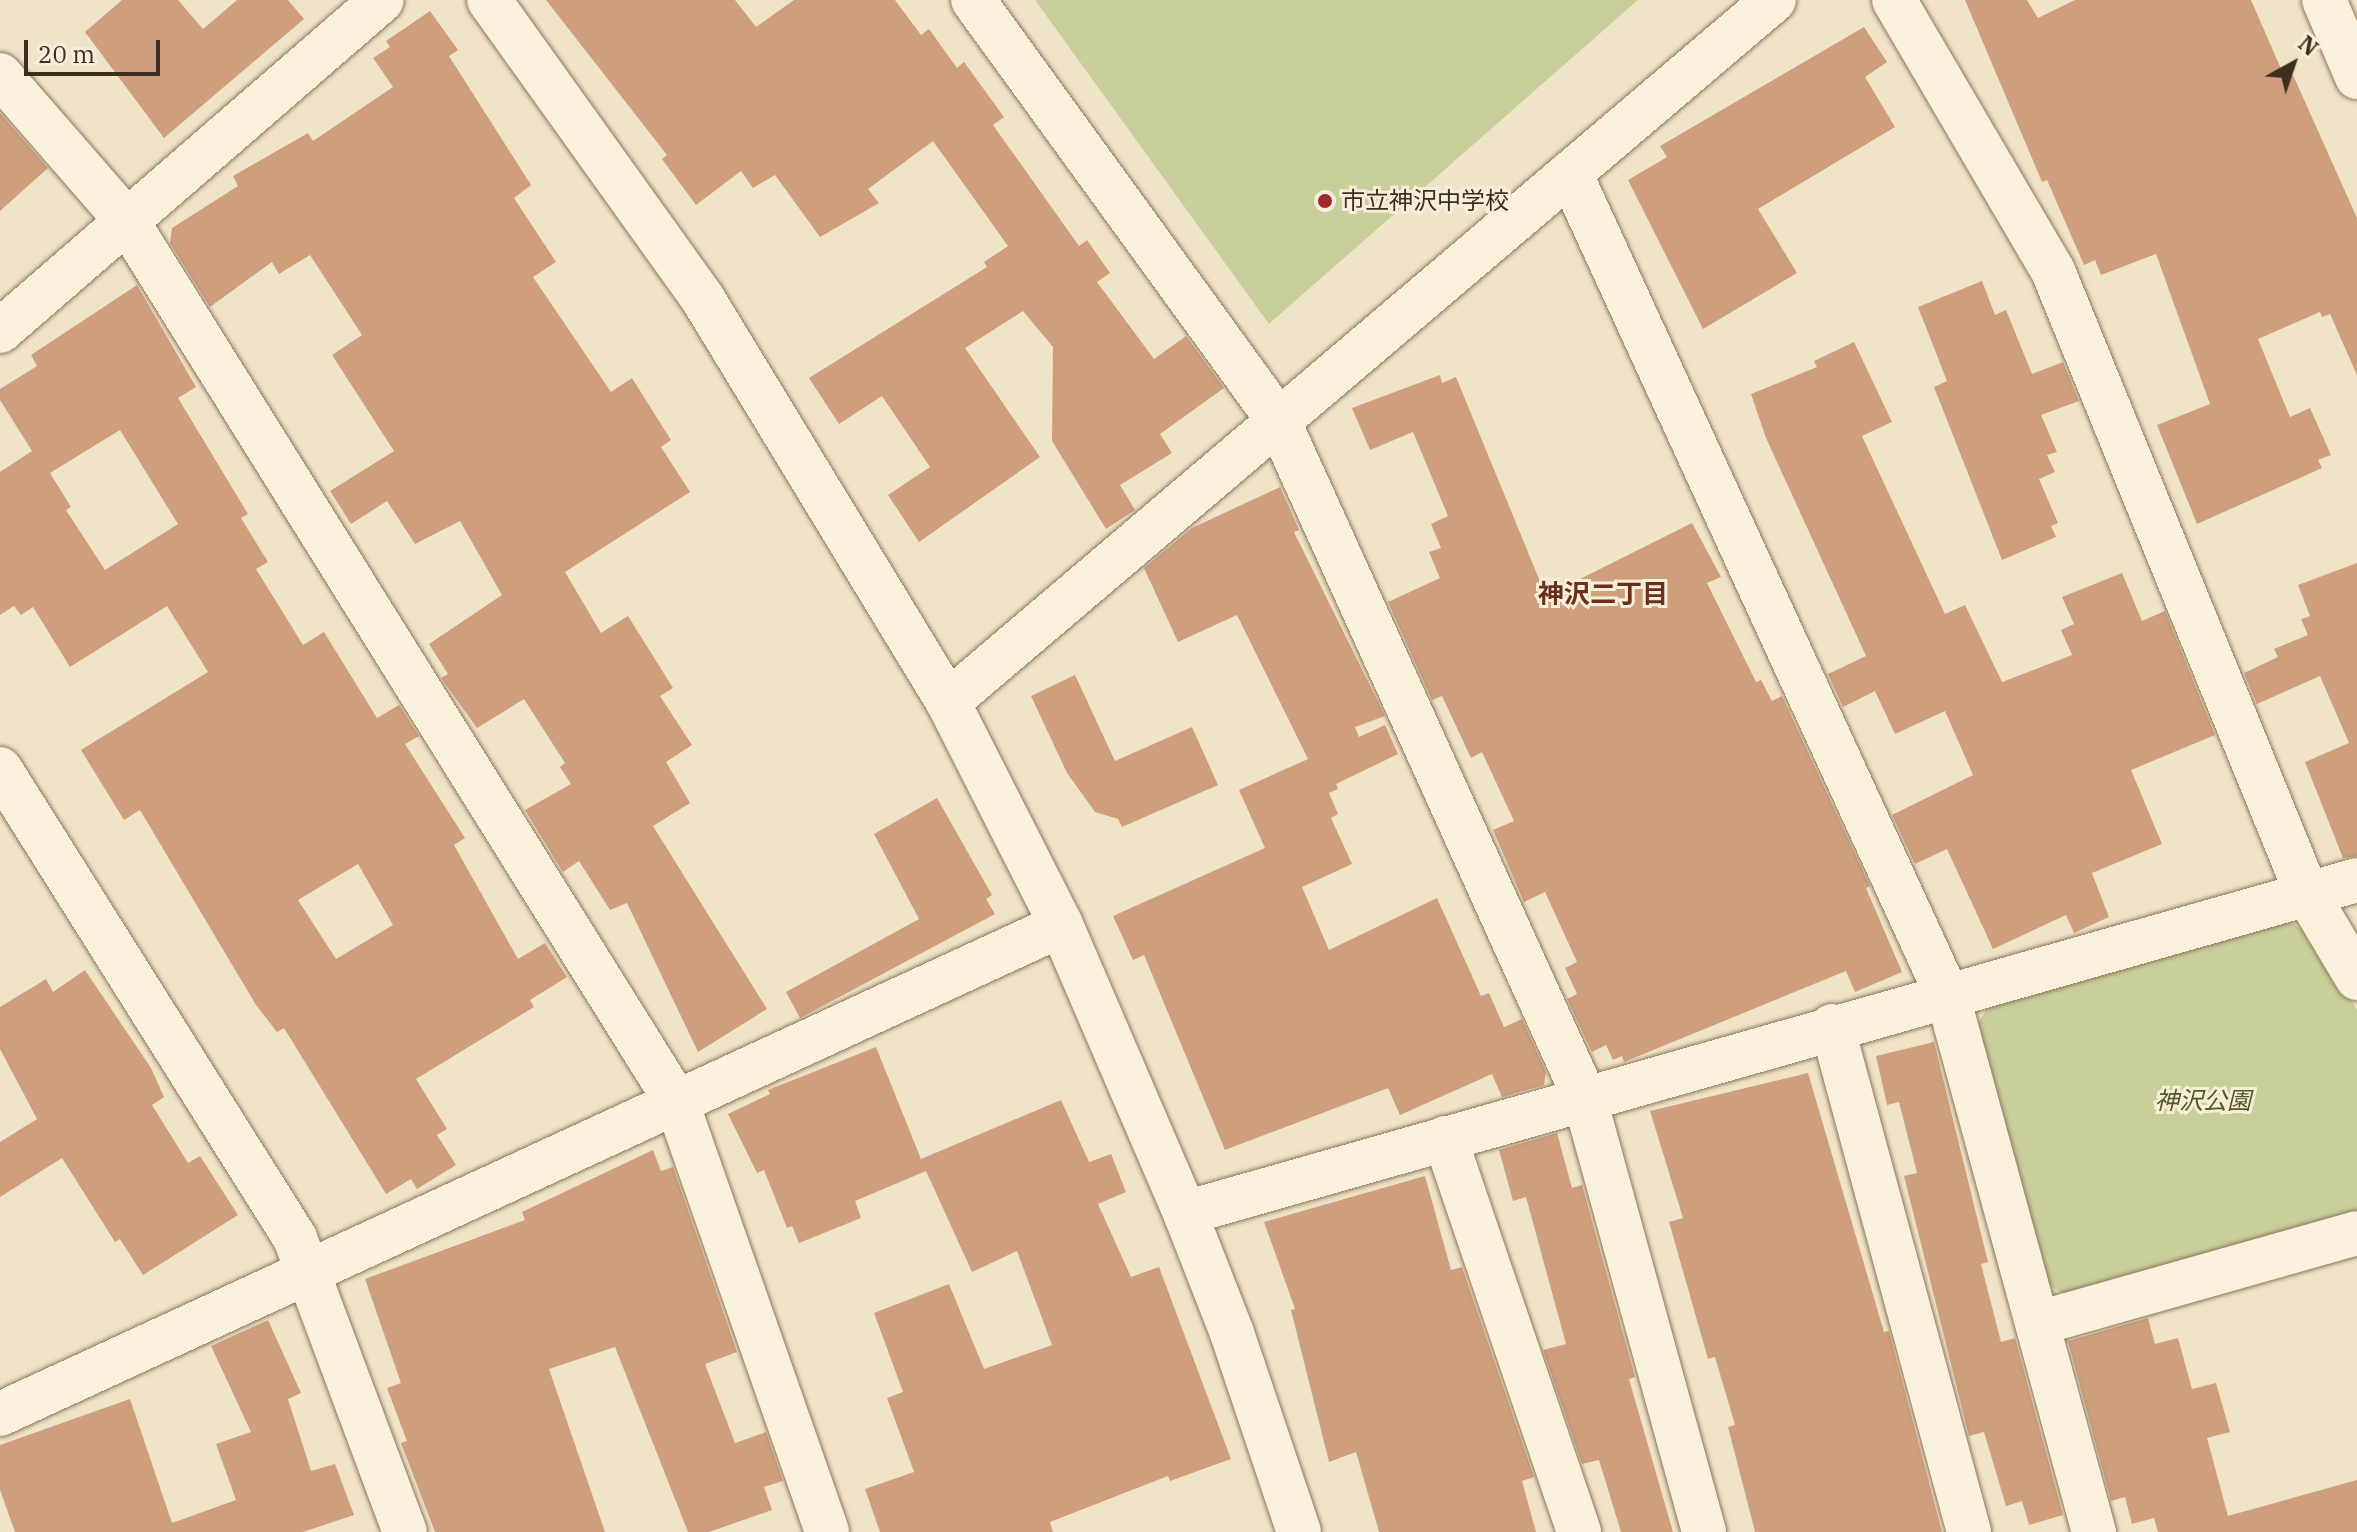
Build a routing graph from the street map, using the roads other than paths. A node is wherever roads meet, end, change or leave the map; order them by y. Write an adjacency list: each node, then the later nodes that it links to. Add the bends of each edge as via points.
1 (382, 0): 10 (street)
2 (489, 0): 13 (street, via 703,299)
3 (973, 0): 12 (street)
4 (1774, 0): 9 (street)
5 (1894, 0): 16 (street, via 2053,271)
6 (2324, 0): 8 (street)
7 (0, 75): 10 (street)
8 (2357, 77)
9 (1570, 173): 12 (street); 19 (street)
10 (127, 221): 11 (street); 22 (street)
11 (0, 331)
12 (1278, 420): 13 (street); 21 (street)
13 (948, 702): 17 (street)
14 (0, 769): 26 (street)
15 (2357, 880): 16 (street)
16 (2307, 894): 18 (street); 19 (street)
17 (1061, 925): 22 (street); 24 (street)
18 (2357, 978)
19 (1948, 997): 20 (street); 27 (street)
20 (1832, 1026): 21 (street); 34 (street)
21 (1584, 1096): 23 (street); 33 (street)
22 (677, 1103): 26 (street); 30 (street)
23 (1445, 1138): 24 (street); 32 (street)
24 (1185, 1213): 31 (street)
25 (2357, 1233): 27 (street)
26 (311, 1272): 28 (street); 29 (street)
27 (2039, 1323): 35 (street)
28 (0, 1414)
29 (405, 1532)
30 (827, 1532)
31 (1299, 1532)
32 (1579, 1532)
33 (1704, 1532)
34 (1969, 1532)
35 (2094, 1532)

